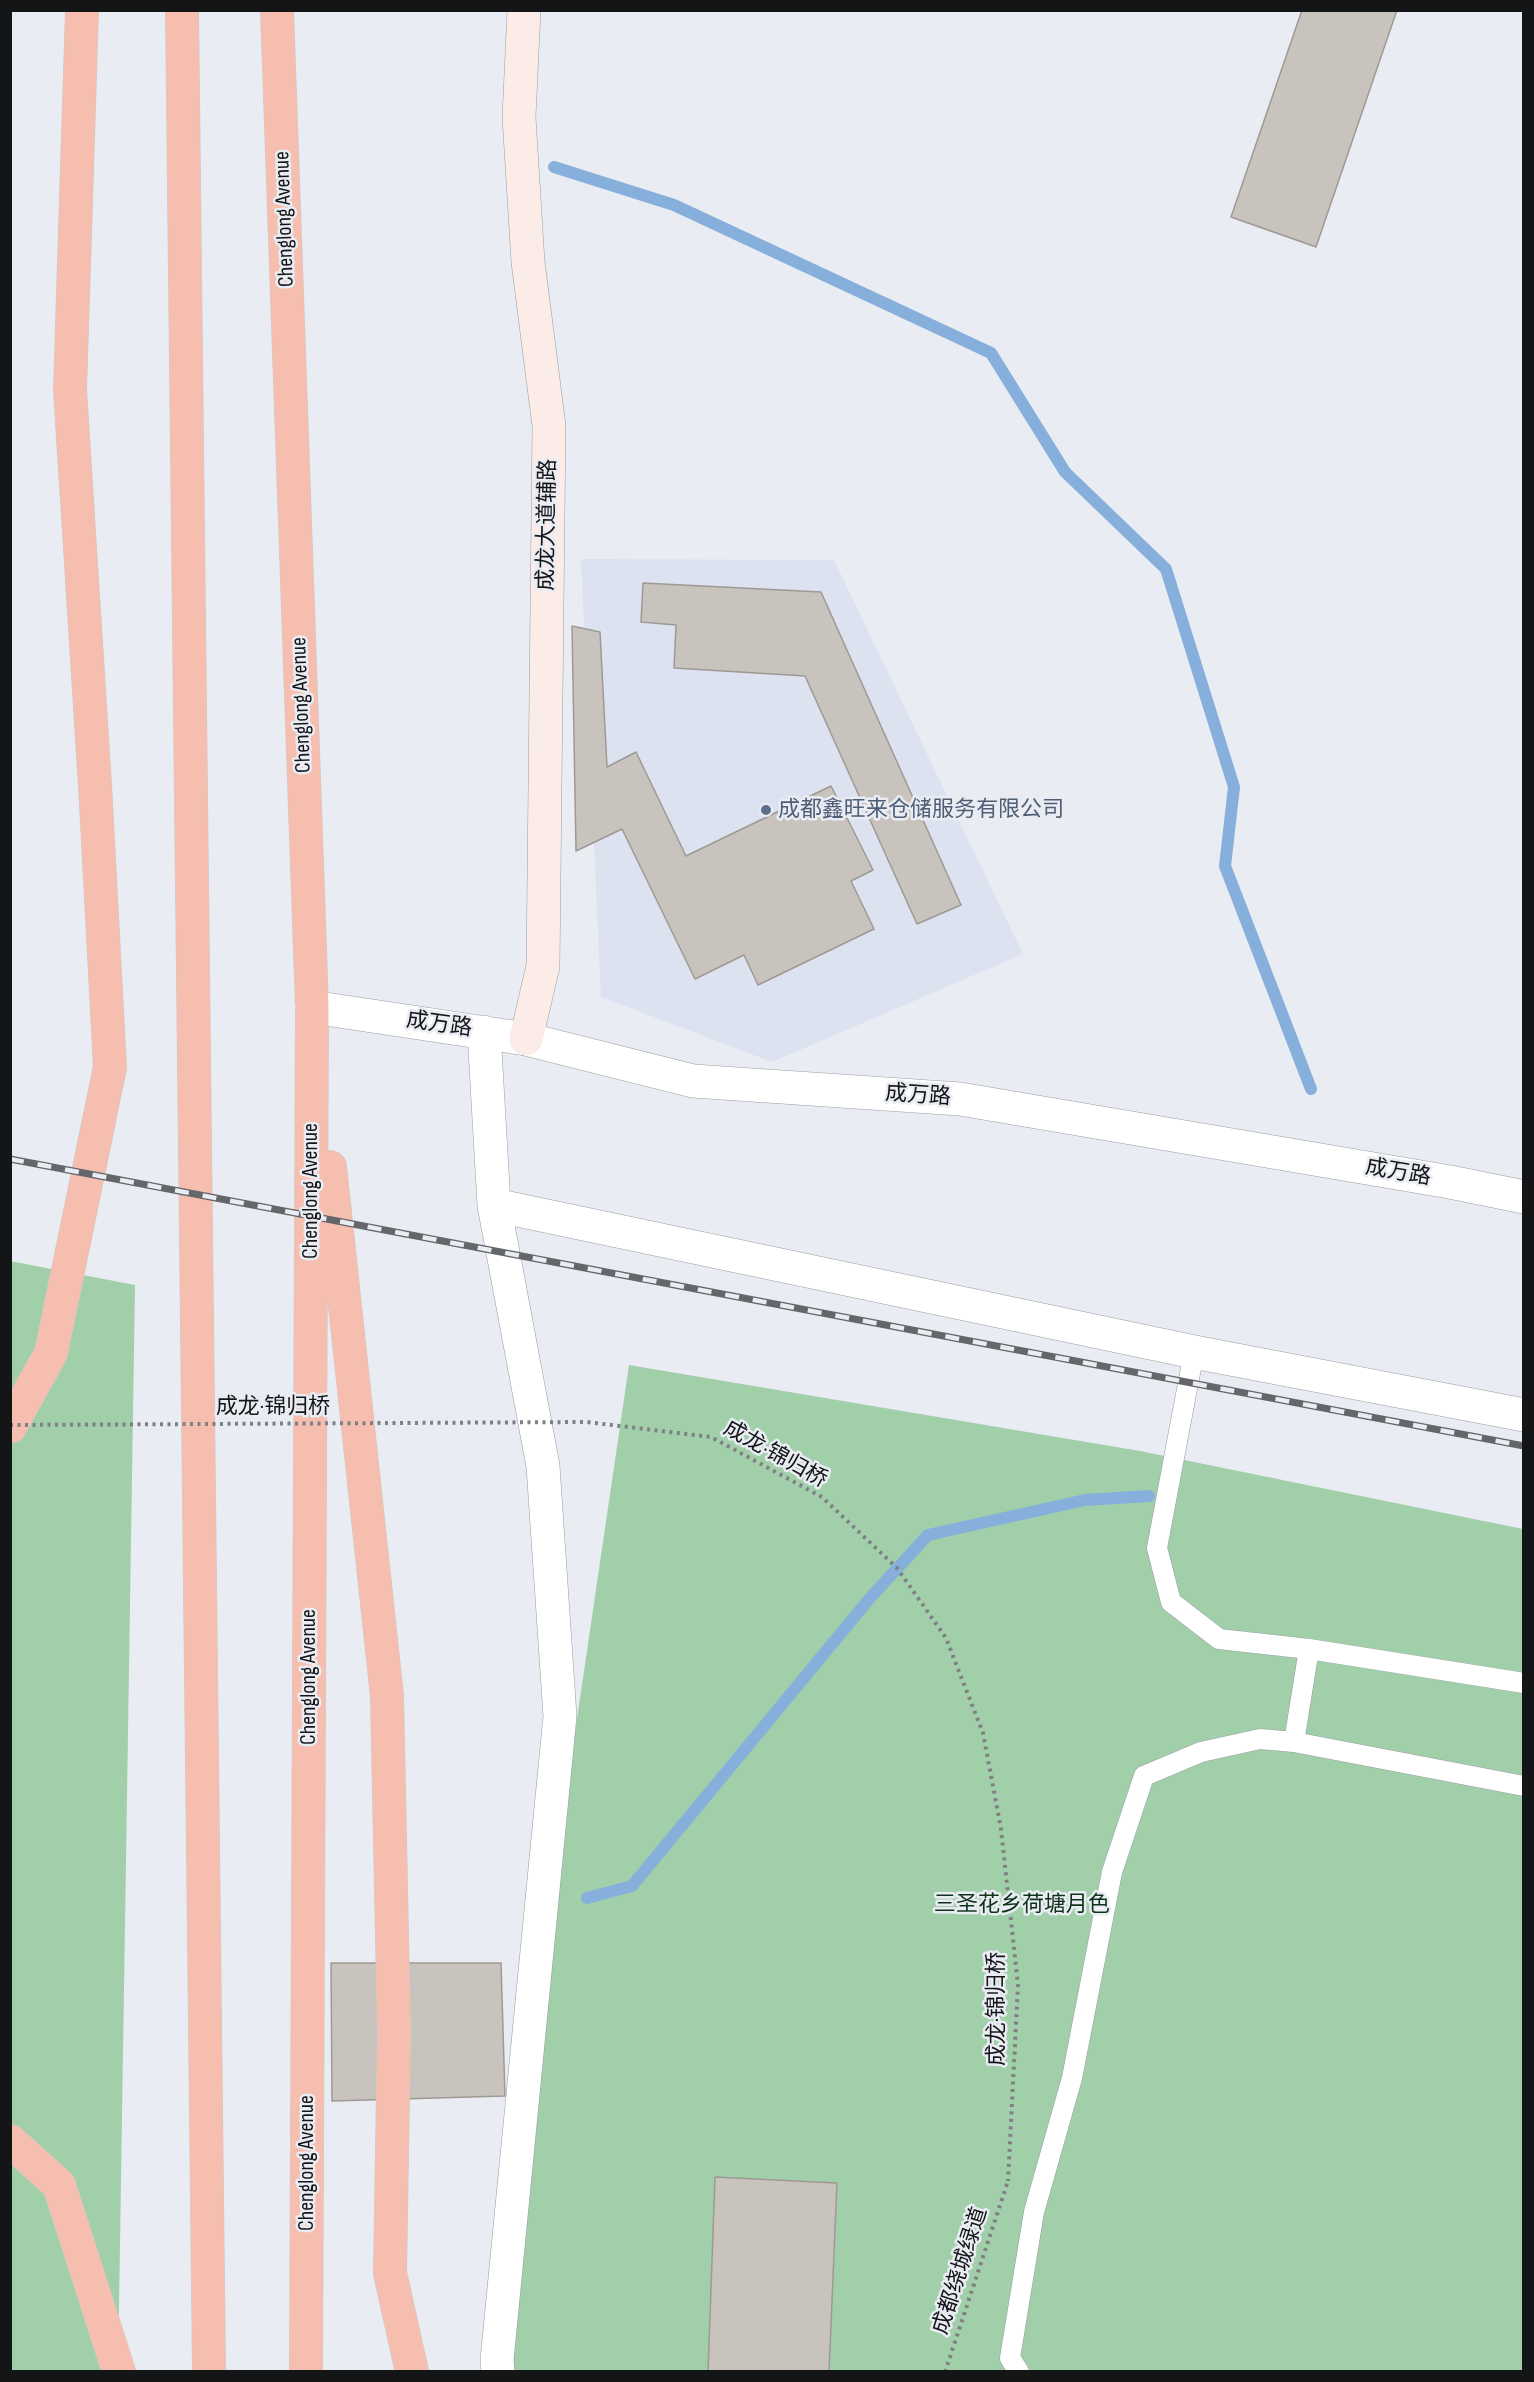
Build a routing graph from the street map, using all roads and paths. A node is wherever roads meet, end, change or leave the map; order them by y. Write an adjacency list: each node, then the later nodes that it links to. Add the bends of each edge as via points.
1 (82, 10): 12 (highway, via 70,390 110,1067 51,1353)
2 (182, 10): 21 (highway)
3 (277, 10): 5 (highway, Chenglong Avenue)
4 (524, 10): 7 (street, 成龙大道辅路, via 519,117 528,262 549,426 543,966)
5 (312, 1007): 6 (street, 成万路); 19 (highway, via 387,1696 394,2032); 22 (highway, Chenglong Avenue)
6 (484, 1032): 7 (street, 成万路); 9 (street)
7 (526, 1039): 8 (street, 成万路, via 693,1081 960,1099)
8 (1524, 1197)
9 (494, 1205): 10 (street); 25 (street, via 543,1466 560,1716)
10 (1194, 1352): 11 (street); 13 (lane, via 1157,1548 1171,1602 1219,1639)
11 (1524, 1415)
12 (10, 1426): 18 (path, 成龙·锦归桥, bridge, via 587,1422 711,1437 822,1497 897,1568 946,1638 983,1733 1001,1829 1018,1985)
13 (1309, 1649): 14 (lane); 15 (lane)
14 (1524, 1683)
15 (1294, 1742): 16 (lane); 27 (lane, via 1260,1739 1201,1752 1144,1776 1112,1872 1072,2078 1034,2212 1010,2358)
16 (1524, 1786)
17 (10, 2141): 20 (highway, via 59,2186)
18 (1008, 2181): 26 (path, 成都绕城绿道)
19 (390, 2273): 23 (highway); 24 (highway)
20 (119, 2372)
21 (209, 2372)
22 (306, 2372)
23 (389, 2372)
24 (412, 2372)
25 (498, 2372)
26 (945, 2372)
27 (1019, 2372)

